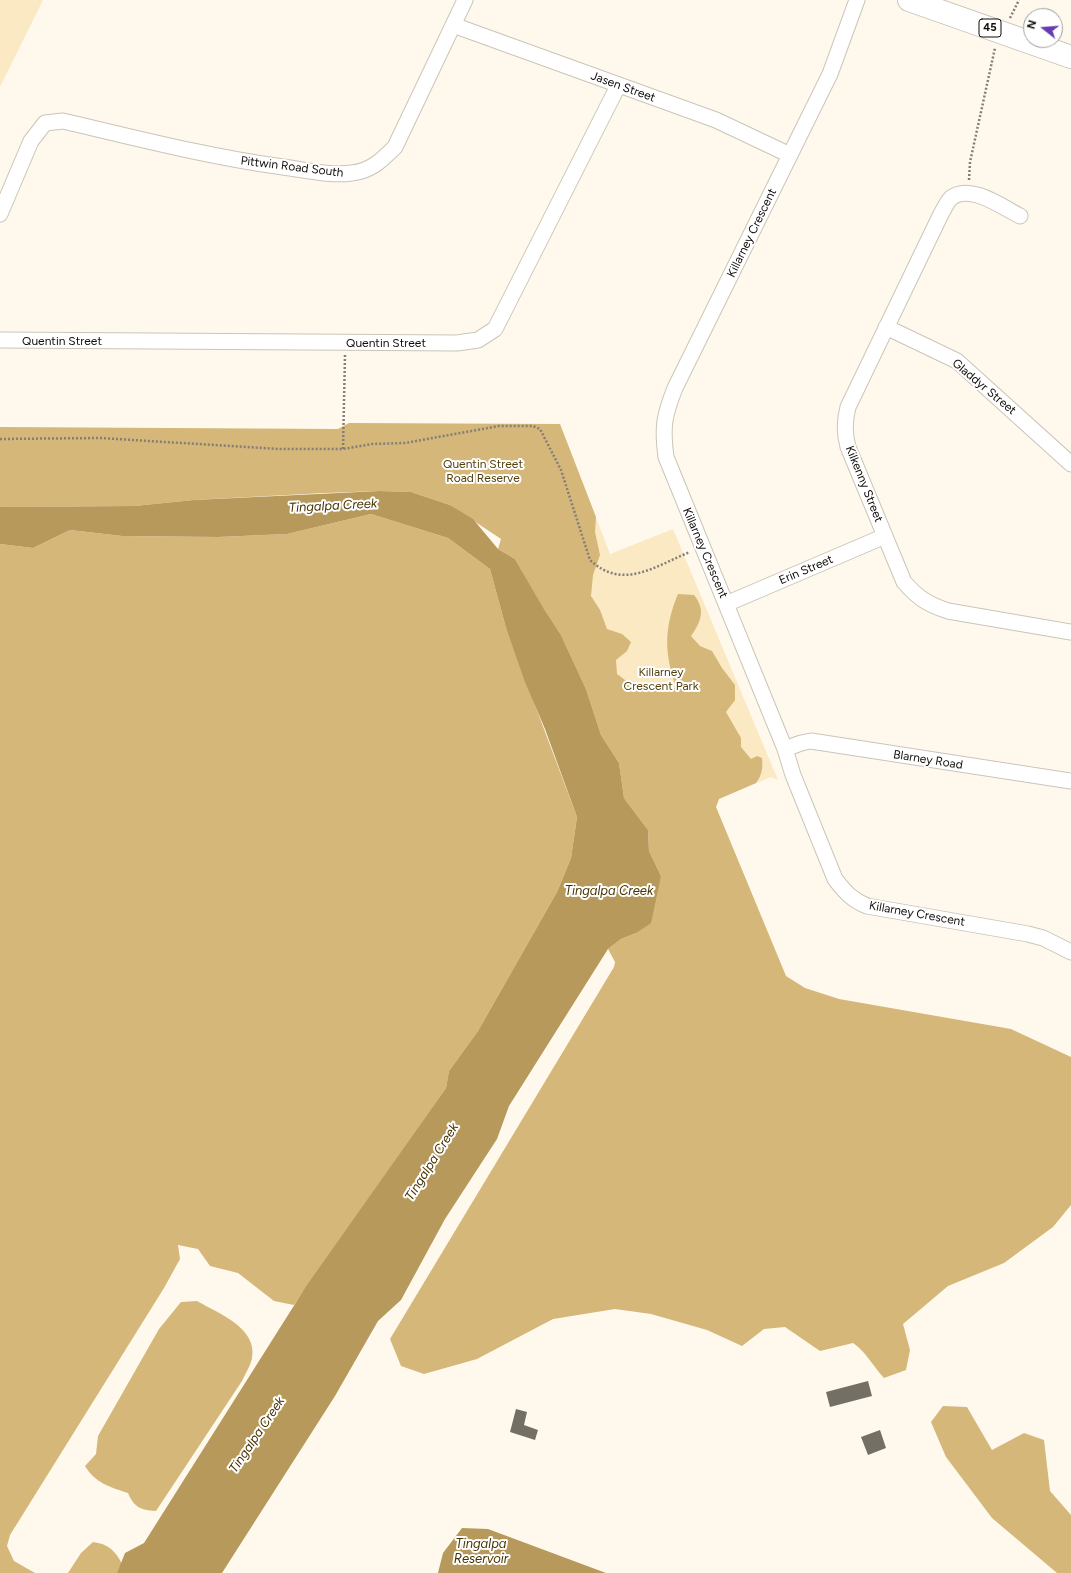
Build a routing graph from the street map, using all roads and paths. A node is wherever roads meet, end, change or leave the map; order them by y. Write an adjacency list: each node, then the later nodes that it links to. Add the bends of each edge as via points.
1 (465, 0): 6 (street, Pittwin Road South)
2 (857, 0): 10 (street, Killarney Crescent, via 830,74)
3 (909, 0): 8 (main road, 45)
4 (1019, 0): 5 (path)
5 (1010, 18)
6 (453, 25): 9 (street, Jasen Street); 12 (street, Pittwin Road South, via 395,147 376,166 354,173 333,174 251,163 63,121 45,123 31,141)
7 (996, 45): 11 (path, via 970,162)
8 (1071, 57)
9 (618, 86): 10 (street, Jasen Street, via 716,120); 16 (street, Quentin Street, via 495,329 478,340 458,343)
10 (790, 155): 21 (street, Killarney Crescent, via 678,381 665,414 663,435 666,457)
11 (969, 192): 13 (street); 14 (street, Kilkenny Street, via 961,192 950,199)
12 (0, 214)
13 (1020, 216)
14 (886, 327): 19 (street, Gladdyr Street, via 956,361); 20 (street, Kilkenny Street, via 844,420 844,434 848,447)
15 (0, 340): 16 (street, Quentin Street)
16 (345, 343): 18 (path)
17 (0, 439): 18 (path, via 101,438 279,449)
18 (343, 448): 21 (path, via 405,443 499,426 533,426 540,429 561,470 590,560 600,569 620,576 634,576)
19 (1071, 464)
20 (885, 536): 22 (street, Erin Street); 23 (street, Kilkenny Street, via 904,582 929,605 948,611)
21 (704, 548): 22 (street, Killarney Crescent)
22 (726, 604): 24 (street, Killarney Crescent)
23 (1071, 632)
24 (785, 749): 25 (street, Blarney Road, via 811,741); 26 (street, Killarney Crescent, via 835,879 845,893 855,901 884,910 1028,934 1043,938)
25 (1071, 781)
26 (1071, 952)

